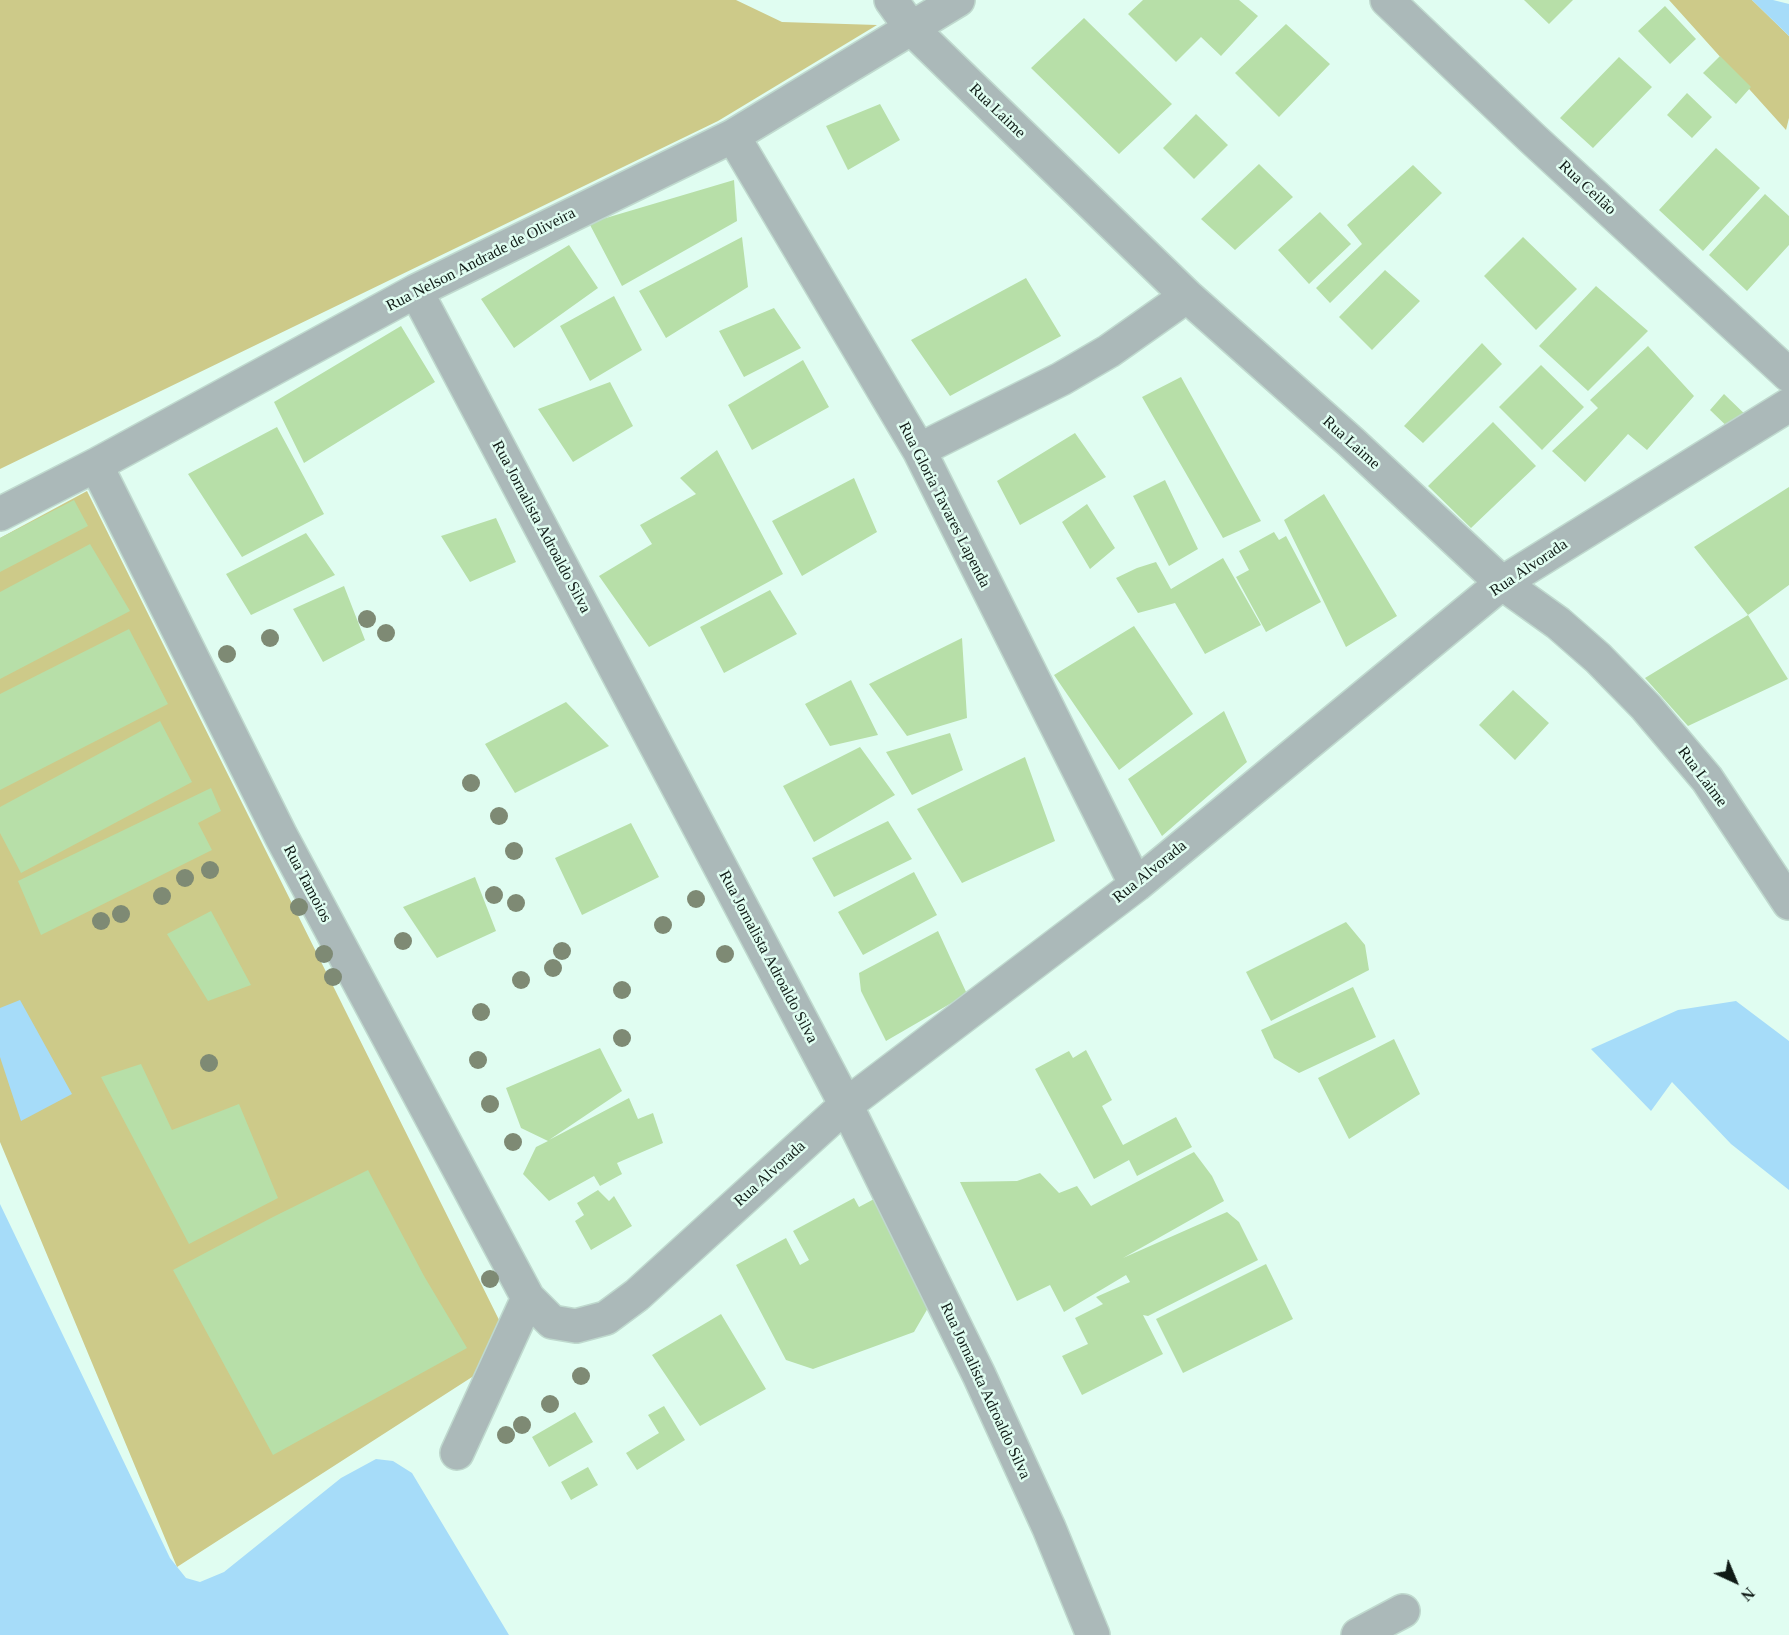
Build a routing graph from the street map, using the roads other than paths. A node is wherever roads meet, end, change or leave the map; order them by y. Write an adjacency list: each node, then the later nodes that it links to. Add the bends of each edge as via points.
1 (891, 0): 4 (street, Rua Laime)
2 (958, 0): 4 (street, Rua Nelson Andrade de Oliveira)
3 (1387, 0): 8 (street, Rua Ceilão)
4 (911, 28): 5 (street, Rua Nelson Andrade de Oliveira); 7 (street, Rua Laime)
5 (733, 136): 6 (street, Rua Nelson Andrade de Oliveira); 10 (street, Rua Gloria Tavares Lapenda)
6 (416, 291): 11 (street, Rua Nelson Andrade de Oliveira); 16 (street, Rua Jornalista Adroaldo Silva)
7 (1187, 296): 10 (street, via 1109,351 1061,379); 13 (street, Rua Laime)
8 (1789, 375)
9 (1789, 405): 13 (street, Rua Alvorada)
10 (919, 450): 14 (street, Rua Gloria Tavares Lapenda)
11 (96, 465): 12 (street, Rua Nelson Andrade de Oliveira); 17 (street, Rua Tamoios, via 281,836)
12 (0, 514)
13 (1502, 583): 14 (street, Rua Alvorada); 15 (street, Rua Laime, via 1558,623 1646,707 1707,779)
14 (1136, 885): 16 (street, Rua Alvorada)
15 (1789, 903)
16 (846, 1104): 17 (street, Rua Alvorada, via 606,1318 576,1326 552,1322); 20 (street, Rua Jornalista Adroaldo Silva, via 979,1375)
17 (528, 1298): 18 (street)
18 (456, 1453)
19 (1403, 1611): 21 (street)
20 (1093, 1635)
21 (1358, 1635)

